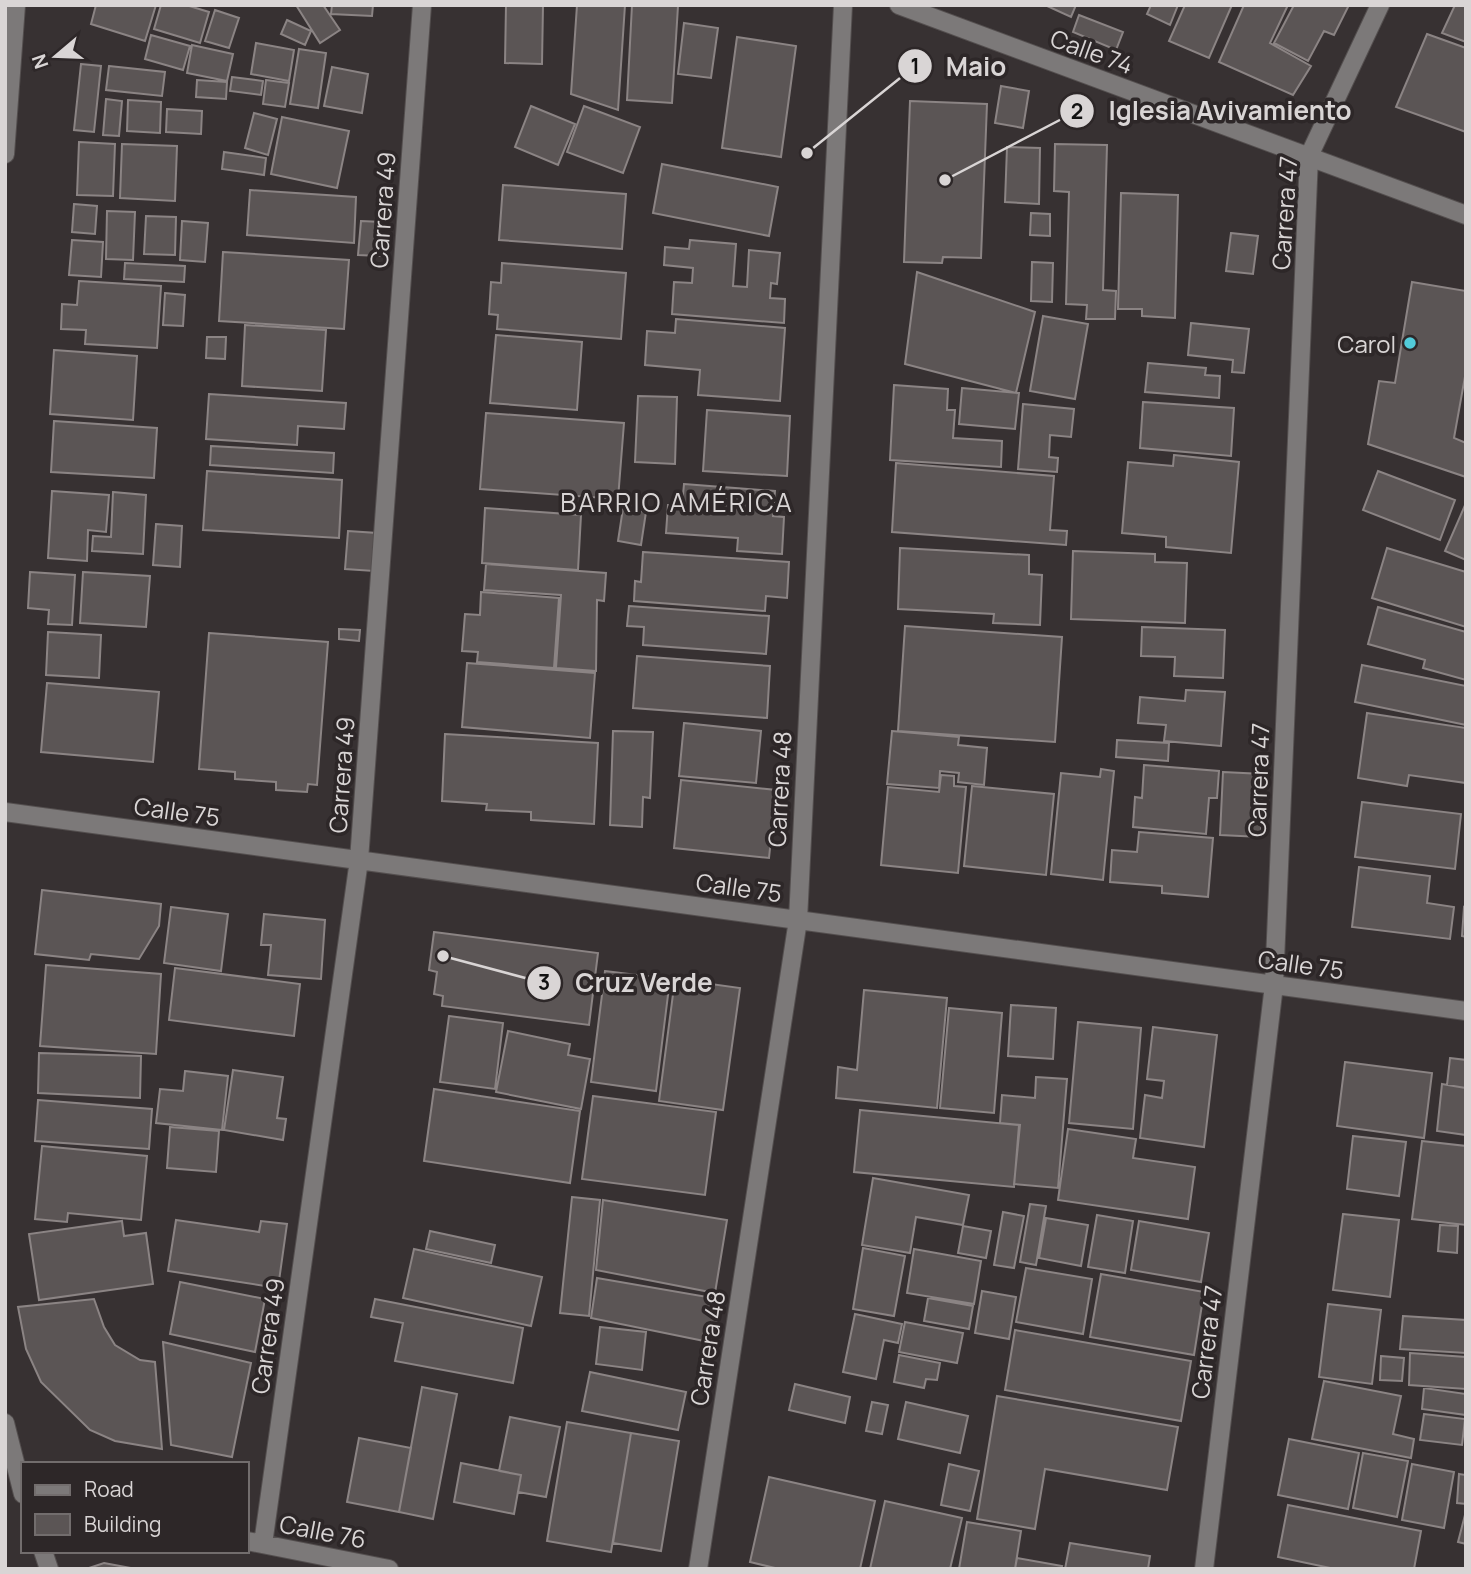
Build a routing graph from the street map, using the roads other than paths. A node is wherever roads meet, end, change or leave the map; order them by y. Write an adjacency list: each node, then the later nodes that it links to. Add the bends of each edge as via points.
1 (16, 5): 6 (street)
2 (422, 5): 10 (street, Carrera 49)
3 (843, 5): 11 (street, Carrera 48)
4 (899, 5): 7 (street, Calle 74)
5 (1380, 5): 7 (street, Carrera 47)
6 (5, 154)
7 (1309, 156): 8 (street, Calle 74); 12 (street, Carrera 47)
8 (1466, 215)
9 (5, 812): 10 (street, Calle 75)
10 (359, 860): 11 (street, Calle 75); 16 (street, Carrera 49)
11 (797, 920): 12 (street, Calle 75); 18 (street, Carrera 48)
12 (1274, 985): 13 (street, Calle 75); 19 (street, Carrera 47)
13 (1466, 1011)
14 (5, 1423): 15 (street)
15 (21, 1486)
16 (255, 1542): 17 (street, Calle 76)
17 (389, 1569)
18 (698, 1569)
19 (1204, 1569)

